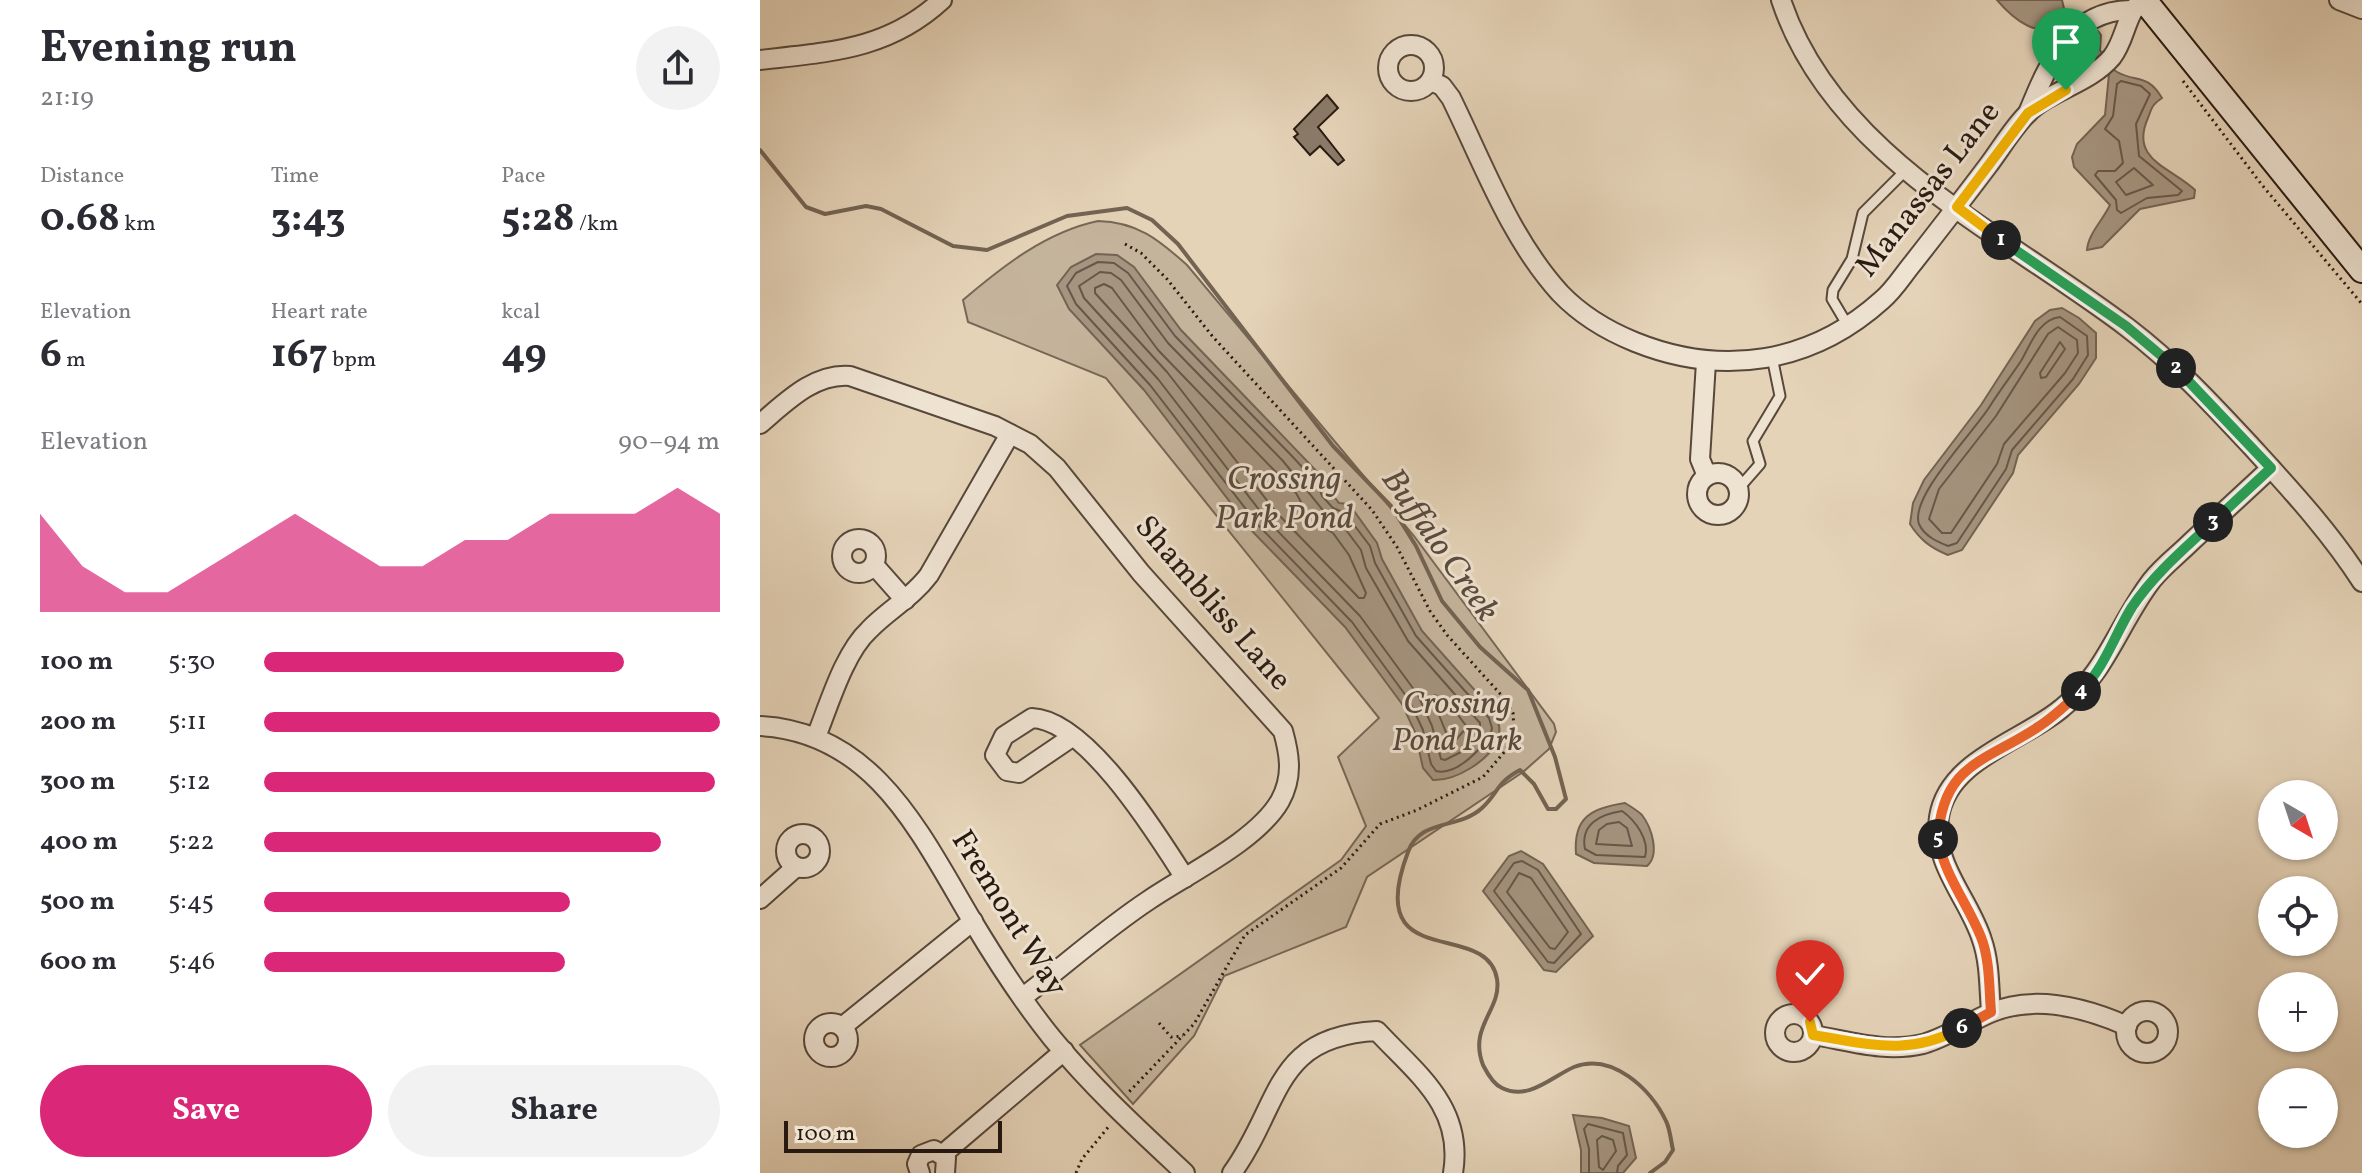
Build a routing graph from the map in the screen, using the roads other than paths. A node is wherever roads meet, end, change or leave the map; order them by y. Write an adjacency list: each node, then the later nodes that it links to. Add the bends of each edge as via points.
1 (942, 0): 7 (street, via 915,23 882,40)
2 (1781, 0): 11 (street, via 1812,65 1853,122)
3 (2339, 0): 5 (street)
4 (2139, 3): 6 (street, via 2103,12); 8 (street, Manassas Lane, via 2113,56); 13 (street)
5 (2362, 9)
6 (2060, 49): 8 (street, via 2065,72); 10 (street)
7 (760, 60)
8 (2086, 78): 10 (street, Manassas Lane)
9 (1431, 81): 16 (street, Manassas Lane, via 1451,98 1511,223 1561,294 1621,336)
10 (2028, 113): 12 (street, Manassas Lane)
11 (1907, 169): 12 (street); 14 (lane, via 1863,213 1852,259 1833,290 1832,299)
12 (1957, 207): 14 (street, Manassas Lane, via 1884,299); 19 (street, via 2158,352)
13 (2362, 270)
14 (1848, 326): 15 (street, Manassas Lane)
15 (1772, 357): 16 (street, Manassas Lane); 21 (lane, via 1780,396 1753,441 1760,464)
16 (1706, 362): 20 (street, via 1700,459)
17 (760, 424): 18 (street, Shambliss Lane, via 804,388 837,375 877,383)
18 (1010, 434): 24 (street, via 929,575); 29 (street, Shambliss Lane, via 1057,468 1141,573 1283,731 1290,755 1289,780 1279,803 1261,823)
19 (2271, 468): 23 (street, via 2337,543); 33 (street, via 2154,577 2101,669 2084,688 2038,727 1978,760 1946,796 1938,841 1943,863 1982,940)
20 (1707, 476): 21 (street, via 1728,475); 21 (street, via 1698,499 1711,514 1724,515 1735,507)
21 (1739, 488)
22 (874, 565): 24 (street)
23 (2362, 582)
24 (905, 600): 26 (street, via 856,644)
25 (760, 726): 26 (street, Fremont Way)
26 (816, 737): 31 (street, Fremont Way, via 848,753 882,782 926,840)
27 (1072, 737): 29 (street, via 1120,783)
28 (796, 867): 30 (street)
29 (1185, 878): 32 (street, Shambliss Lane)
30 (760, 899)
31 (973, 921): 32 (street, Fremont Way); 35 (street)
32 (1023, 997): 37 (street, Fremont Way)
33 (1991, 1012): 34 (street, via 2046,1004 2075,1007); 36 (street, via 1950,1034 1893,1048)
34 (2127, 1026)
35 (842, 1027)
36 (1813, 1035)
37 (1064, 1051): 38 (street); 40 (street, Fremont Way)
38 (944, 1164): 39 (street, via 934,1150 921,1155)
39 (920, 1173)
40 (1185, 1173)
41 (1232, 1173): 42 (street, via 1295,1060 1325,1039 1377,1031 1441,1100 1455,1136)
42 (1453, 1173)

